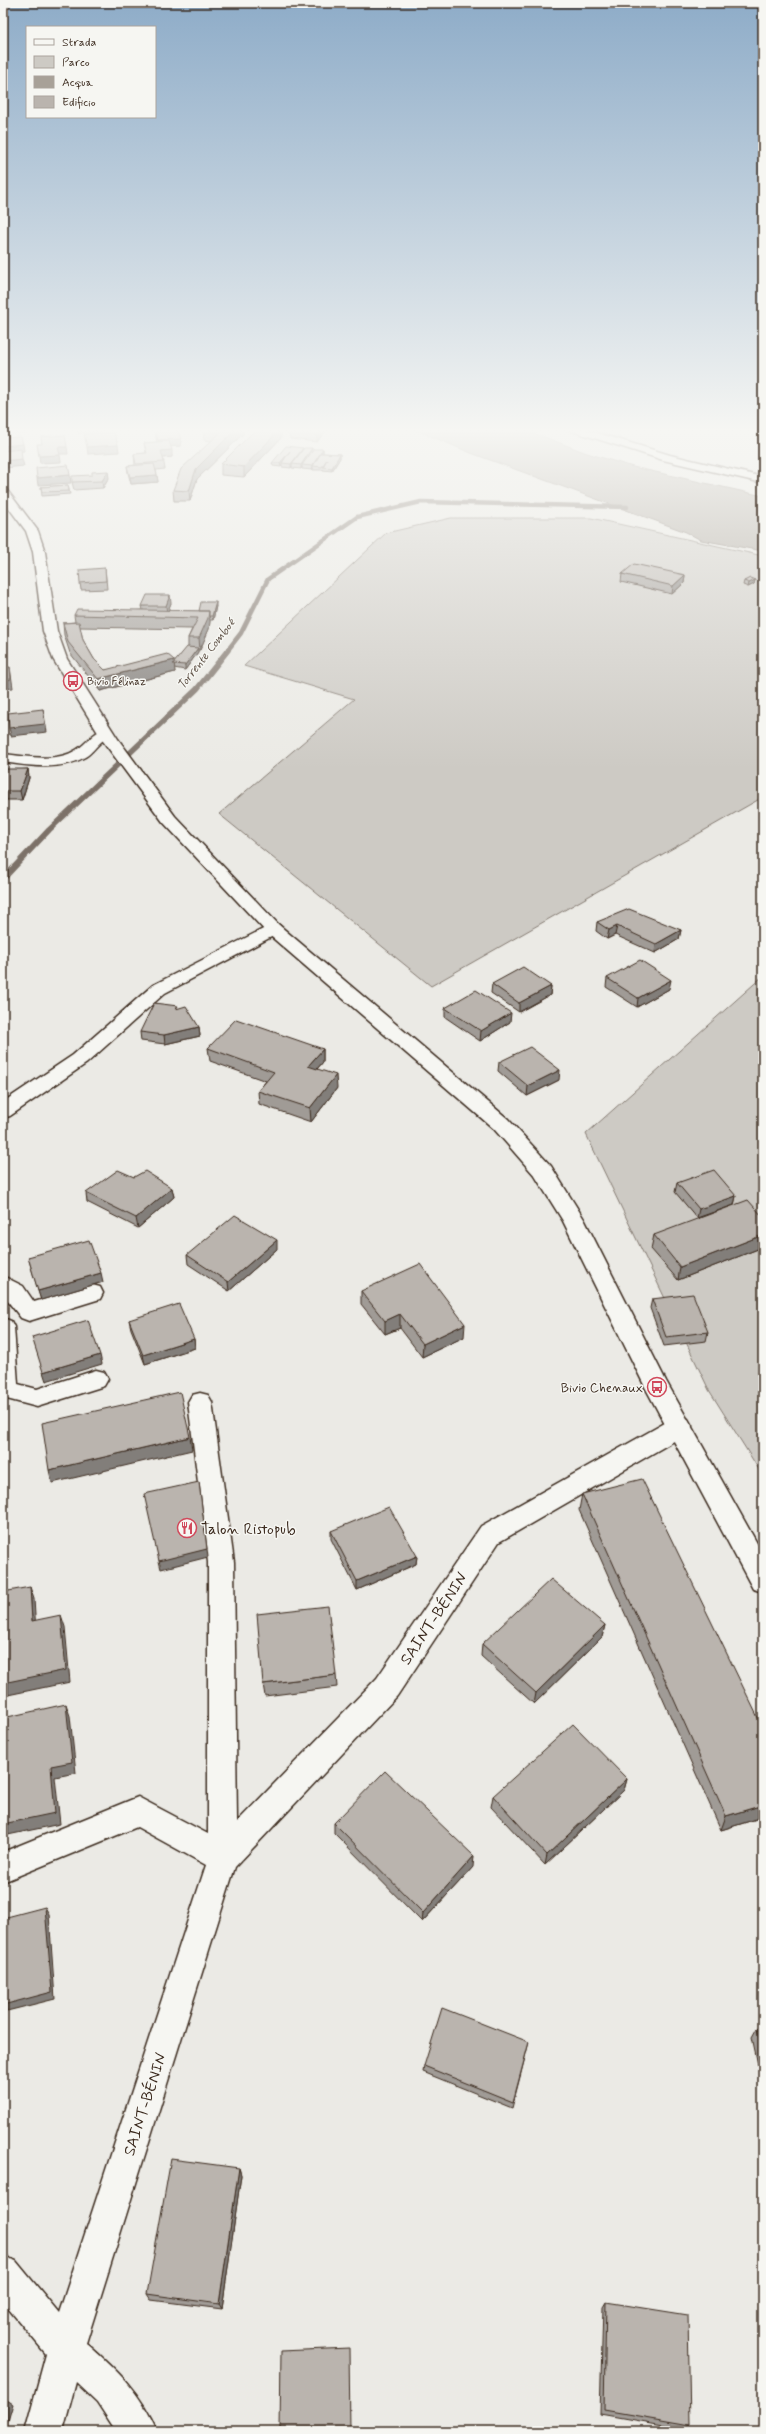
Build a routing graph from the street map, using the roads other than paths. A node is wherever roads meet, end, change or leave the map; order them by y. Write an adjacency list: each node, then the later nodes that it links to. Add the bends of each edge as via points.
1 (36, 542): 2 (main road, via 50,631 60,659)
2 (108, 737): 3 (street, via 97,736 82,754 69,759 28,762); 4 (main road, via 170,818)
3 (3, 758)
4 (273, 928): 5 (street, via 159,989 80,1059); 11 (main road, via 501,1124 543,1171 573,1219 657,1387)
5 (3, 1111)
6 (3, 1284): 7 (street, via 15,1292 29,1312)
7 (92, 1293)
8 (3, 1327): 9 (street, via 7,1390 37,1398)
9 (96, 1379)
10 (200, 1402): 13 (street, SAINT-BÉNIN, via 221,1562)
11 (680, 1426): 12 (main road); 13 (street, SAINT-BÉNIN, via 490,1534 387,1686)
12 (763, 1580)
13 (223, 1858): 14 (street, via 138,1812); 16 (street, SAINT-BÉNIN)
14 (3, 1866)
15 (3, 2274): 16 (street)
16 (66, 2349): 17 (street, SAINT-BÉNIN); 18 (street, via 110,2389)
17 (44, 2431)
18 (138, 2431)

